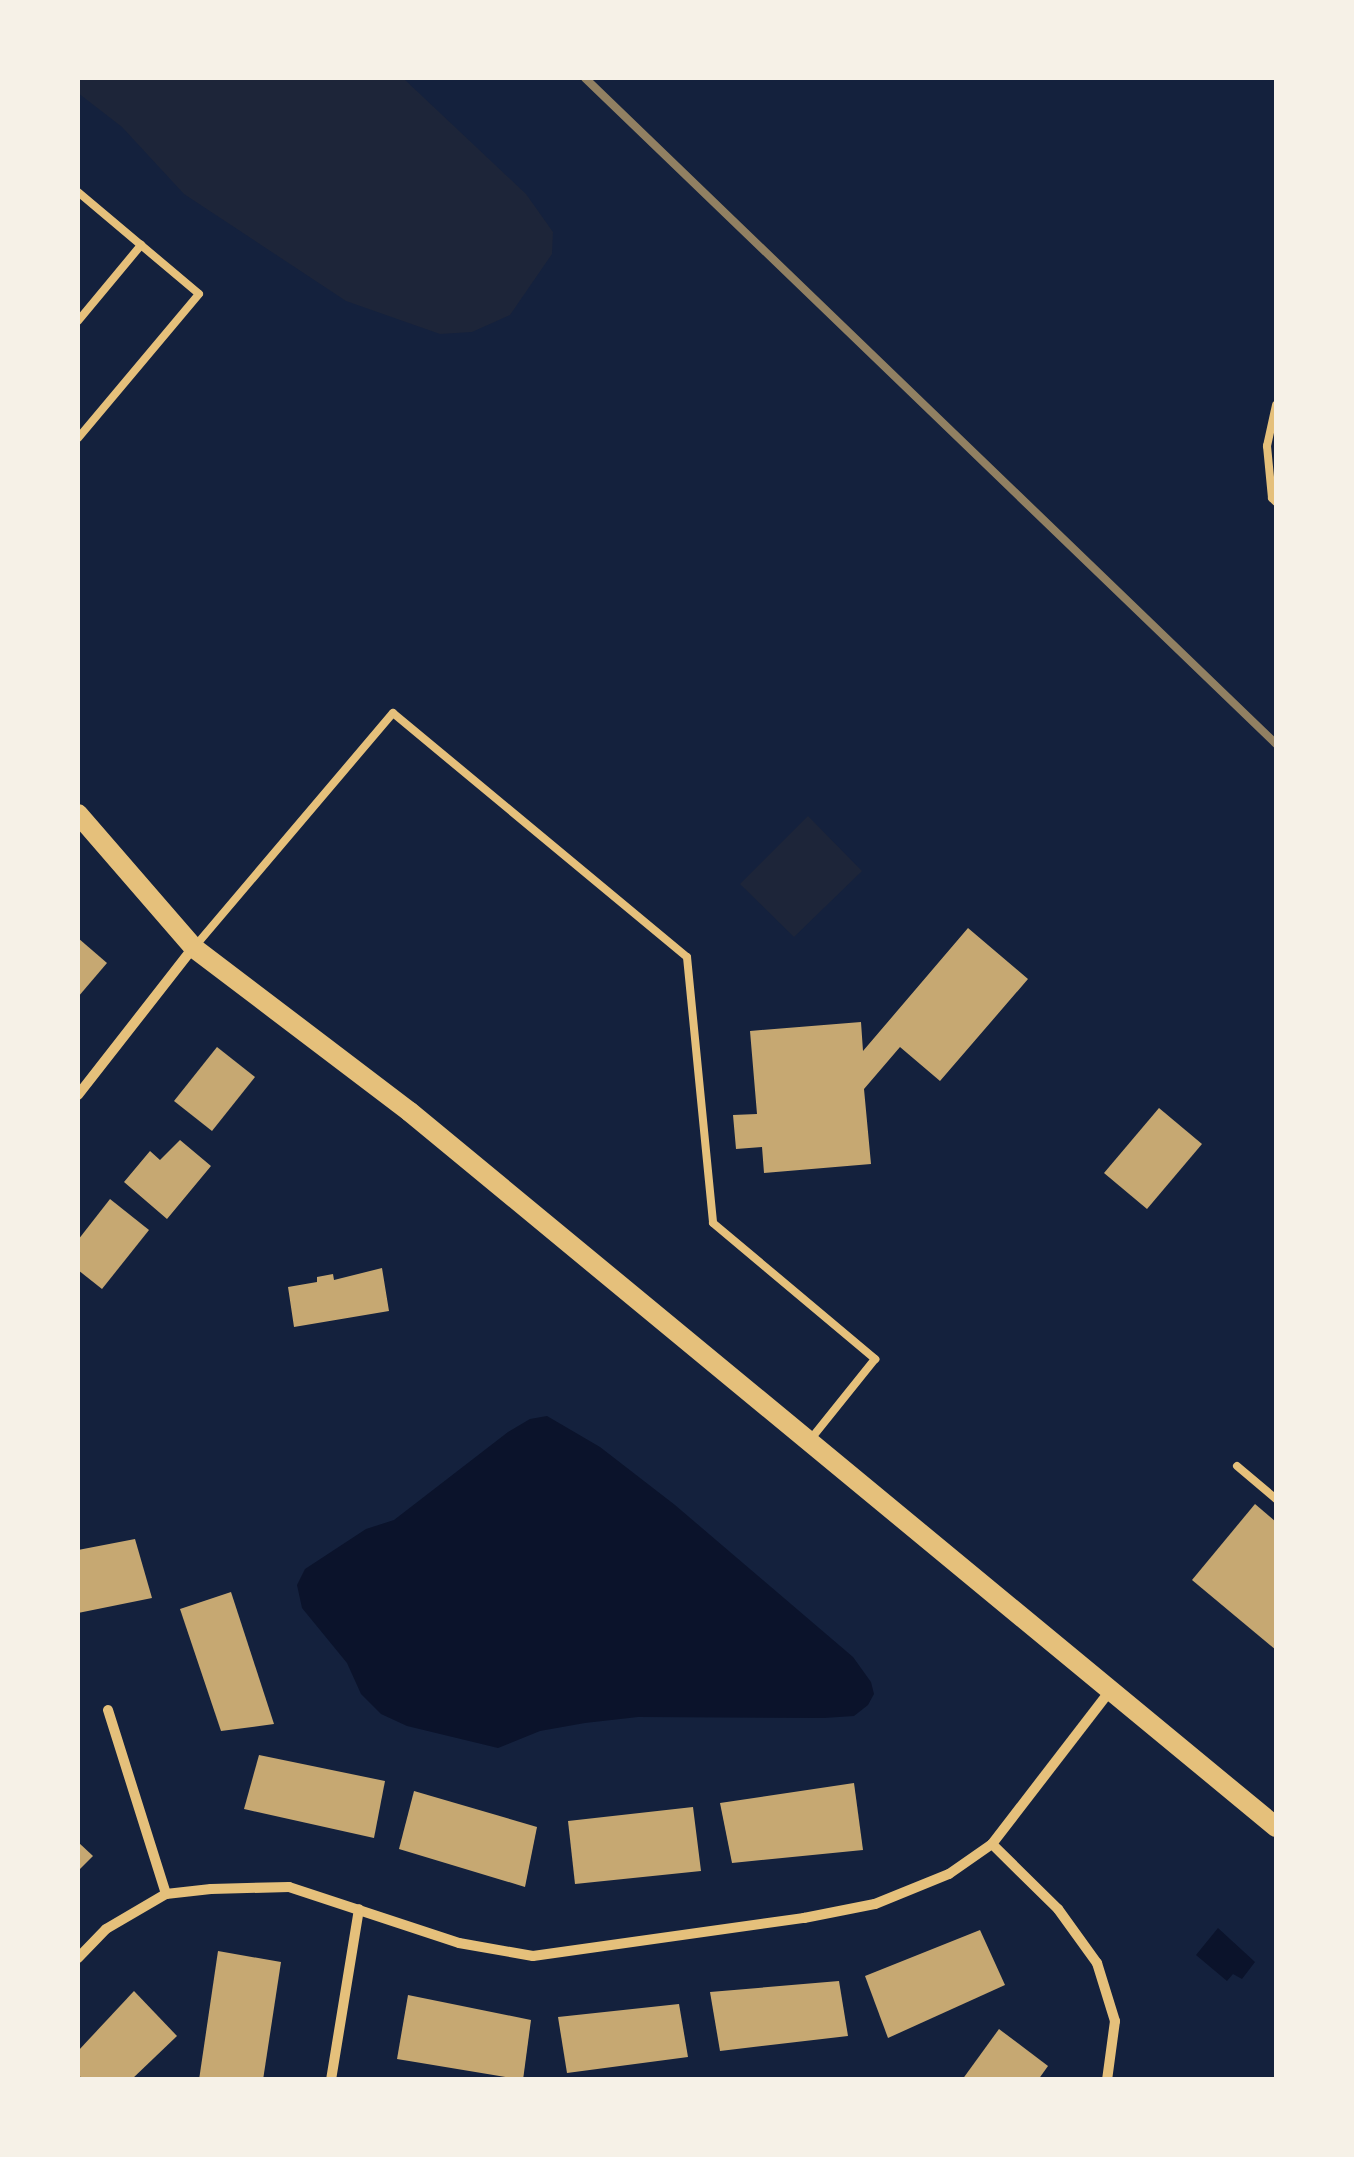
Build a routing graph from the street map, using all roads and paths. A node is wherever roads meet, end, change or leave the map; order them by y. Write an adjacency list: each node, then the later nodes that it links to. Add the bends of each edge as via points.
1 (78, 192): 2 (lane)
2 (141, 245): 3 (lane); 5 (lane, via 198,294)
3 (78, 321)
4 (1276, 405): 6 (lane, via 1267,446)
5 (78, 438)
6 (1274, 500)
7 (78, 814): 8 (main road)
8 (194, 948): 9 (street); 10 (main road, via 410,1112); 10 (lane, via 393,713 687,957 714,1223 875,1358)
9 (78, 1094)
10 (810, 1440): 13 (main road)
11 (1237, 1466): 12 (lane)
12 (1276, 1499)
13 (1110, 1692): 15 (main road); 16 (street)
14 (108, 1710): 17 (street)
15 (1276, 1827)
16 (992, 1844): 18 (street, via 949,1874 874,1904 533,1956 459,1943); 21 (street, via 1058,1909 1097,1963 1115,2022)
17 (166, 1894): 18 (street, via 289,1887); 19 (street, via 106,1929)
18 (359, 1909): 20 (street)
19 (78, 1958)
20 (331, 2080)
21 (1107, 2080)

